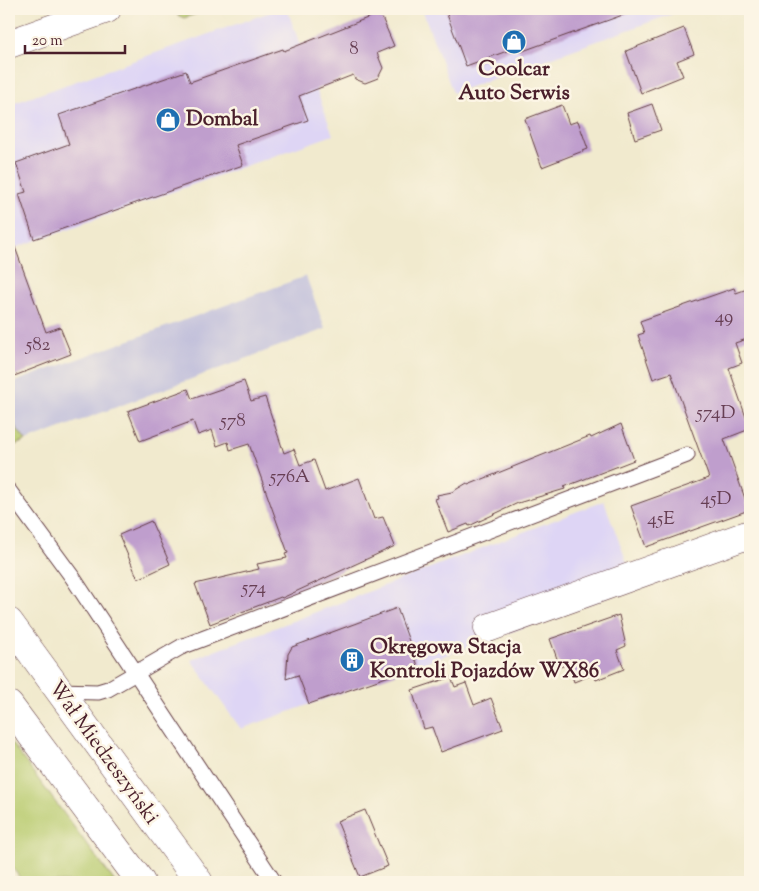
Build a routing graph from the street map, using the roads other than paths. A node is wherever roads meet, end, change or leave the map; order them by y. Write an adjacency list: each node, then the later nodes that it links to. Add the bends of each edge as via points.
1 (107, 9): 2 (main road)
2 (9, 44)
3 (687, 455): 8 (lane, via 181,647)
4 (9, 491): 8 (lane, via 74,578)
5 (750, 534): 7 (main road)
6 (9, 622): 9 (main road, Wał Miedzeszyński)
7 (488, 628)
8 (136, 673): 9 (lane, via 98,692); 13 (lane)
9 (57, 691): 12 (main road, Wał Miedzeszyński)
10 (9, 705): 11 (main road)
11 (141, 882)
12 (199, 882)
13 (274, 882)

